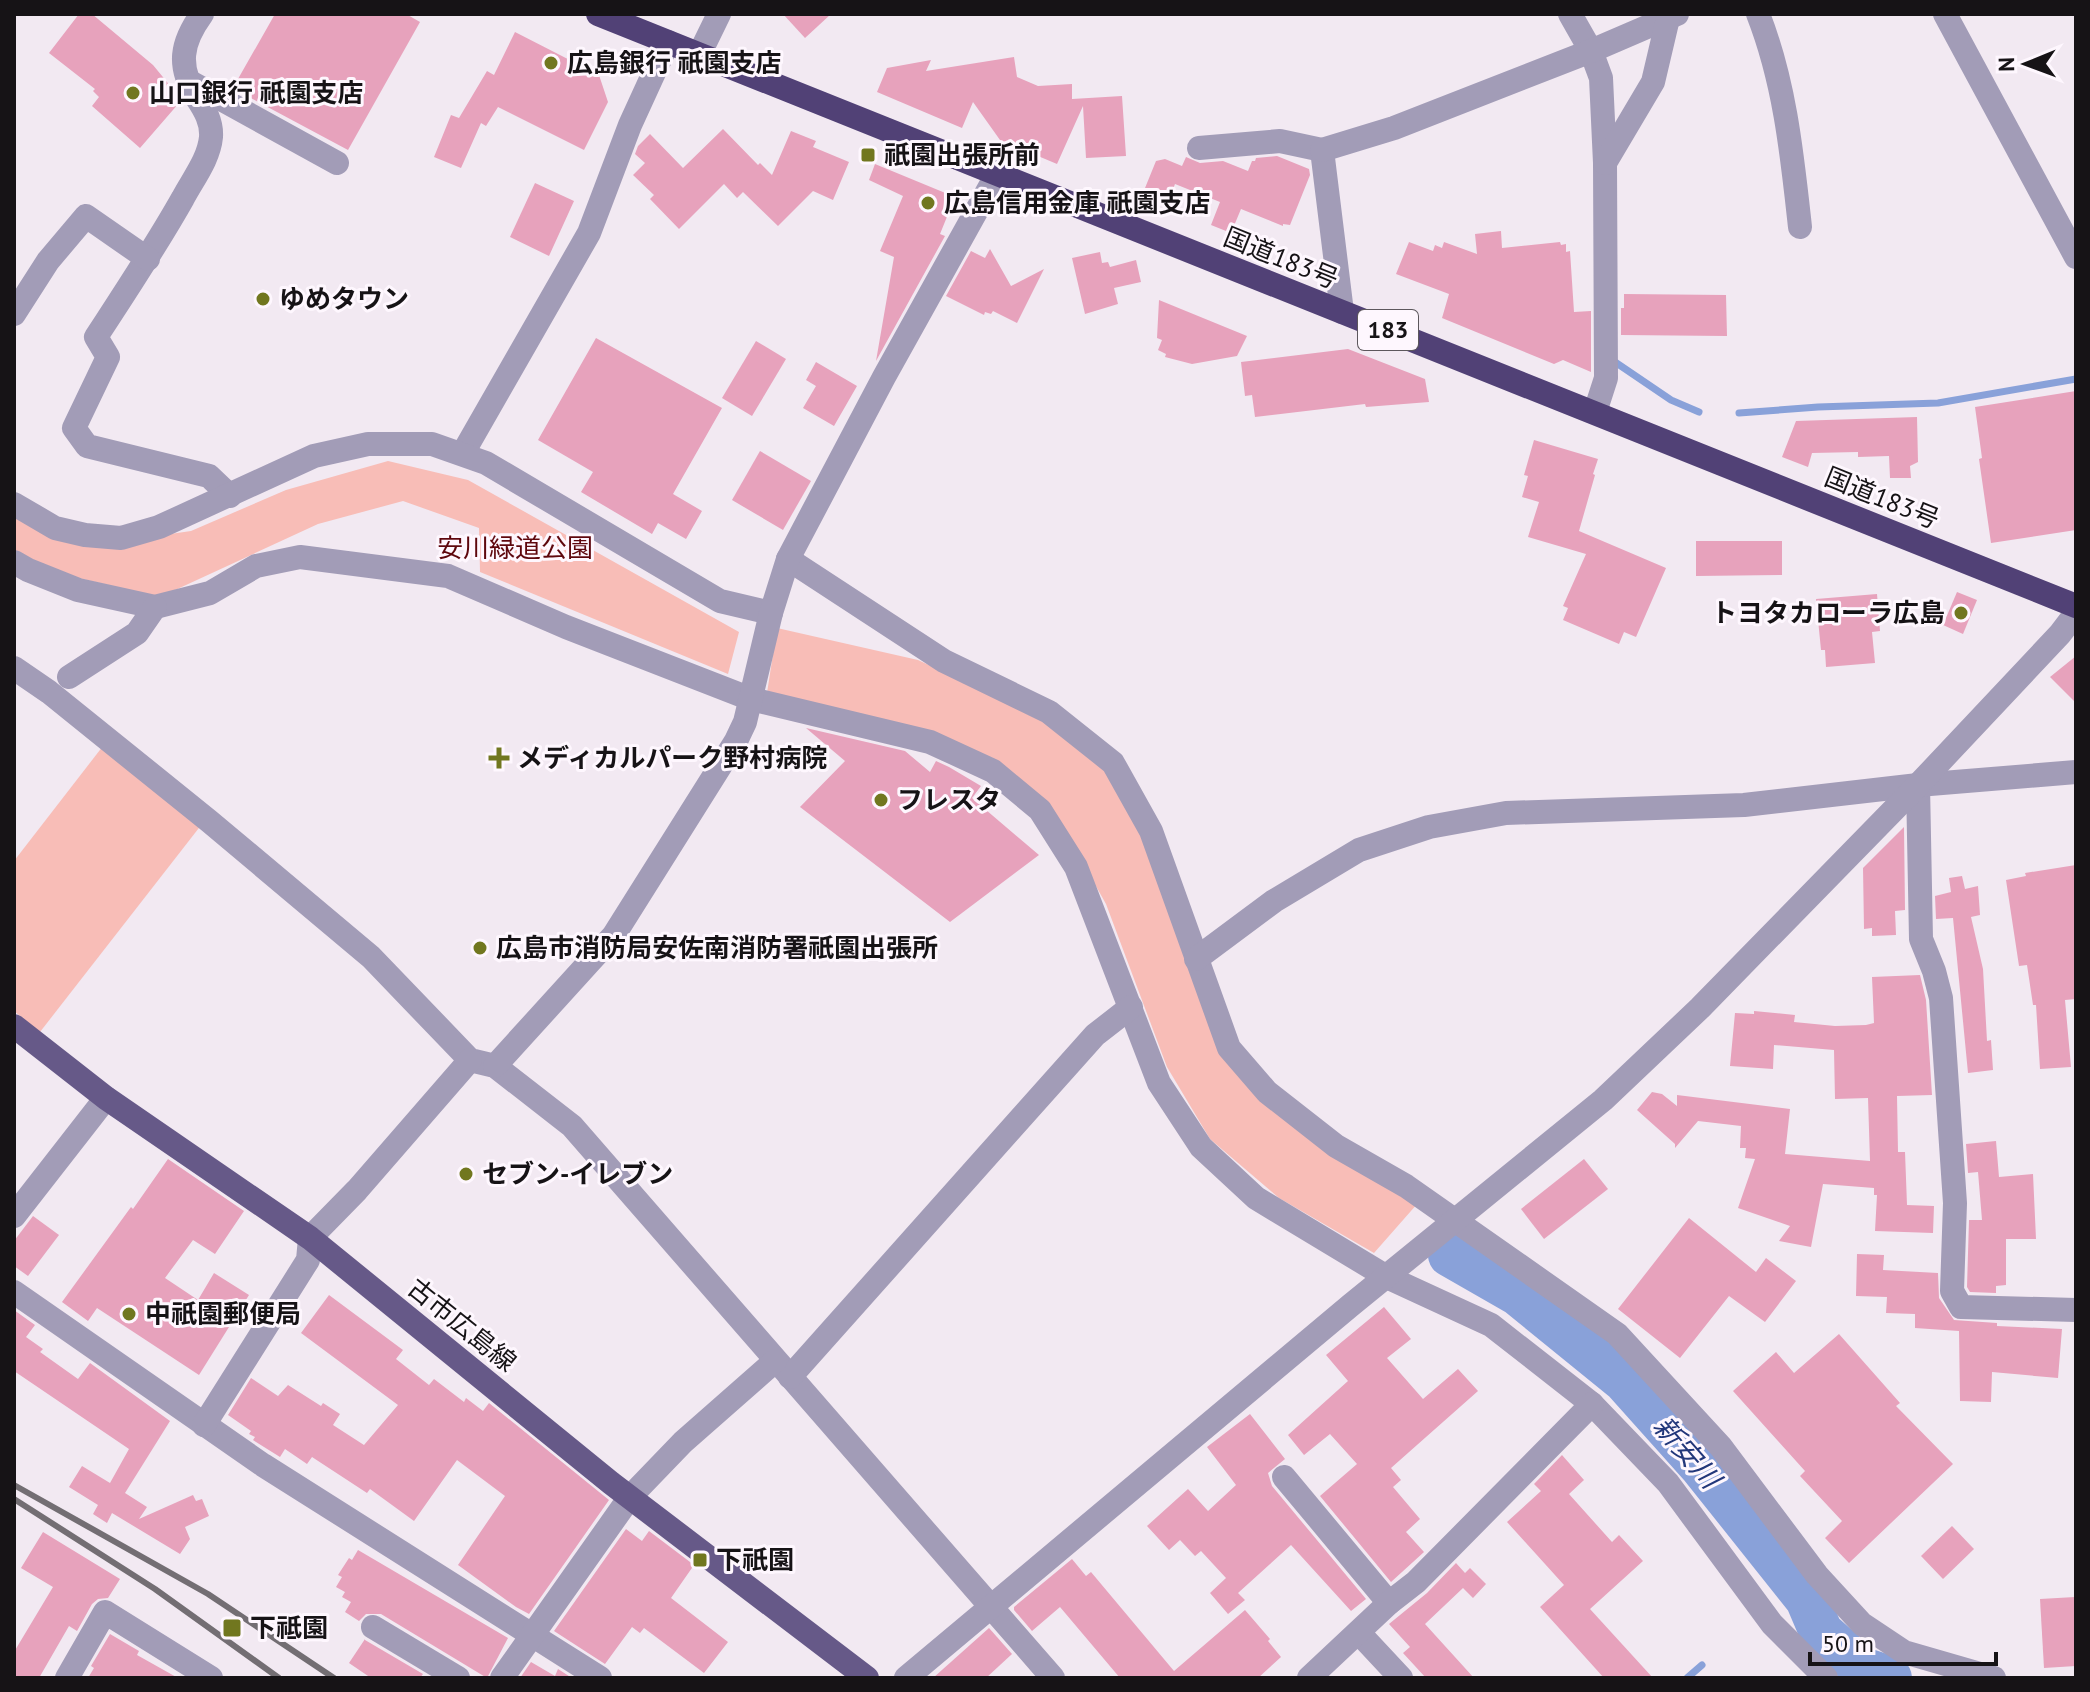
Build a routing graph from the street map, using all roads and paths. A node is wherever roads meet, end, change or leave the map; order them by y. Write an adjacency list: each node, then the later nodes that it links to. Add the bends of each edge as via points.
1 (202, 14): 11 (street, via 182,56)
2 (598, 14): 8 (highway, 国道183号 / 183)
3 (719, 14): 10 (street)
4 (1570, 14): 9 (street)
5 (1758, 14): 17 (street, via 1786,112)
6 (1945, 14): 18 (street)
7 (1672, 15): 9 (street); 15 (street, via 1653,82)
8 (668, 42): 10 (highway, 国道183号 / 183); 23 (street, via 589,233)
9 (1591, 51): 13 (street, via 1394,128); 15 (street, via 1601,78)
10 (699, 55): 16 (highway, 国道183号 / 183)
11 (188, 81): 14 (street); 19 (street, via 206,110 211,136 205,159)
12 (1199, 148): 13 (street, via 1280,141)
13 (1322, 150): 20 (street)
14 (337, 163)
15 (1605, 163): 22 (street, via 1606,378)
16 (997, 174): 20 (highway, 国道183号 / 183); 26 (street)
17 (1800, 227)
18 (2076, 257)
19 (148, 259): 21 (street, via 86,216); 24 (street, via 96,337 108,357 74,428 87,446 209,476)
20 (1342, 312): 22 (highway, 国道183号 / 183)
21 (14, 314)
22 (1595, 412): 28 (highway, 国道183号 / 183)
23 (463, 453): 24 (street, via 432,444 368,444 314,456); 30 (street, via 720,601)
24 (230, 496): 25 (street, via 121,538 55,528)
25 (14, 504)
26 (788, 559): 30 (street); 37 (street, via 944,661 1049,712 1113,763 1151,831)
27 (14, 562): 29 (street, via 78,590)
28 (2076, 606)
29 (155, 607): 33 (street, via 137,633); 34 (street, via 210,593 256,566 300,557 448,576)
30 (771, 613): 34 (street)
31 (2076, 613): 36 (street)
32 (14, 668): 40 (street, via 371,957)
33 (69, 677)
34 (751, 699): 38 (street, via 930,742 993,771 1040,810 1076,867); 41 (street, via 736,741 614,935)
35 (2076, 772): 36 (street)
36 (1918, 785): 37 (street, via 1744,805 1506,813 1429,827 1359,850 1274,901); 44 (street, via 1603,1100); 48 (street, via 1921,939 1941,998 1955,1203 1952,1291 1961,1307)
37 (1196, 959): 44 (street, via 1229,1048 1267,1092 1336,1146)
38 (1131, 1007): 46 (street, via 1159,1083 1201,1147 1256,1198); 49 (street, via 1095,1035)
39 (14, 1026): 42 (main road, 古市広島線)
40 (470, 1060): 41 (street); 45 (street)
41 (495, 1066): 49 (street, via 572,1126)
42 (106, 1098): 43 (street); 45 (main road, 古市広島線)
43 (14, 1216)
44 (1457, 1221): 46 (street); 70 (street, via 1617,1334 1721,1447 1817,1575 1862,1624 1904,1652)
45 (310, 1238): 51 (street, via 308,1260); 53 (main road, 古市広島線)
46 (1387, 1277): 50 (street, via 1491,1325); 55 (street)
47 (14, 1292): 51 (street)
48 (2076, 1310)
49 (783, 1369): 53 (street, via 683,1442); 55 (street)
50 (1592, 1404): 54 (street); 69 (street, via 1668,1483 1772,1624)
51 (204, 1425): 58 (street)
52 (1284, 1477): 54 (street)
53 (630, 1497): 58 (street); 64 (main road, 古市広島線)
54 (1389, 1603): 57 (street)
55 (991, 1606): 65 (street); 66 (street)
56 (373, 1627): 61 (street)
57 (1359, 1633): 67 (street); 68 (street)
58 (534, 1636): 62 (street); 63 (street)
59 (67, 1678): 60 (street, via 105,1612)
60 (211, 1678)
61 (458, 1678)
62 (502, 1678)
63 (600, 1678)
64 (867, 1678)
65 (906, 1678)
66 (1053, 1678)
67 (1309, 1678)
68 (1401, 1678)
69 (1826, 1678)
70 (1994, 1678)

